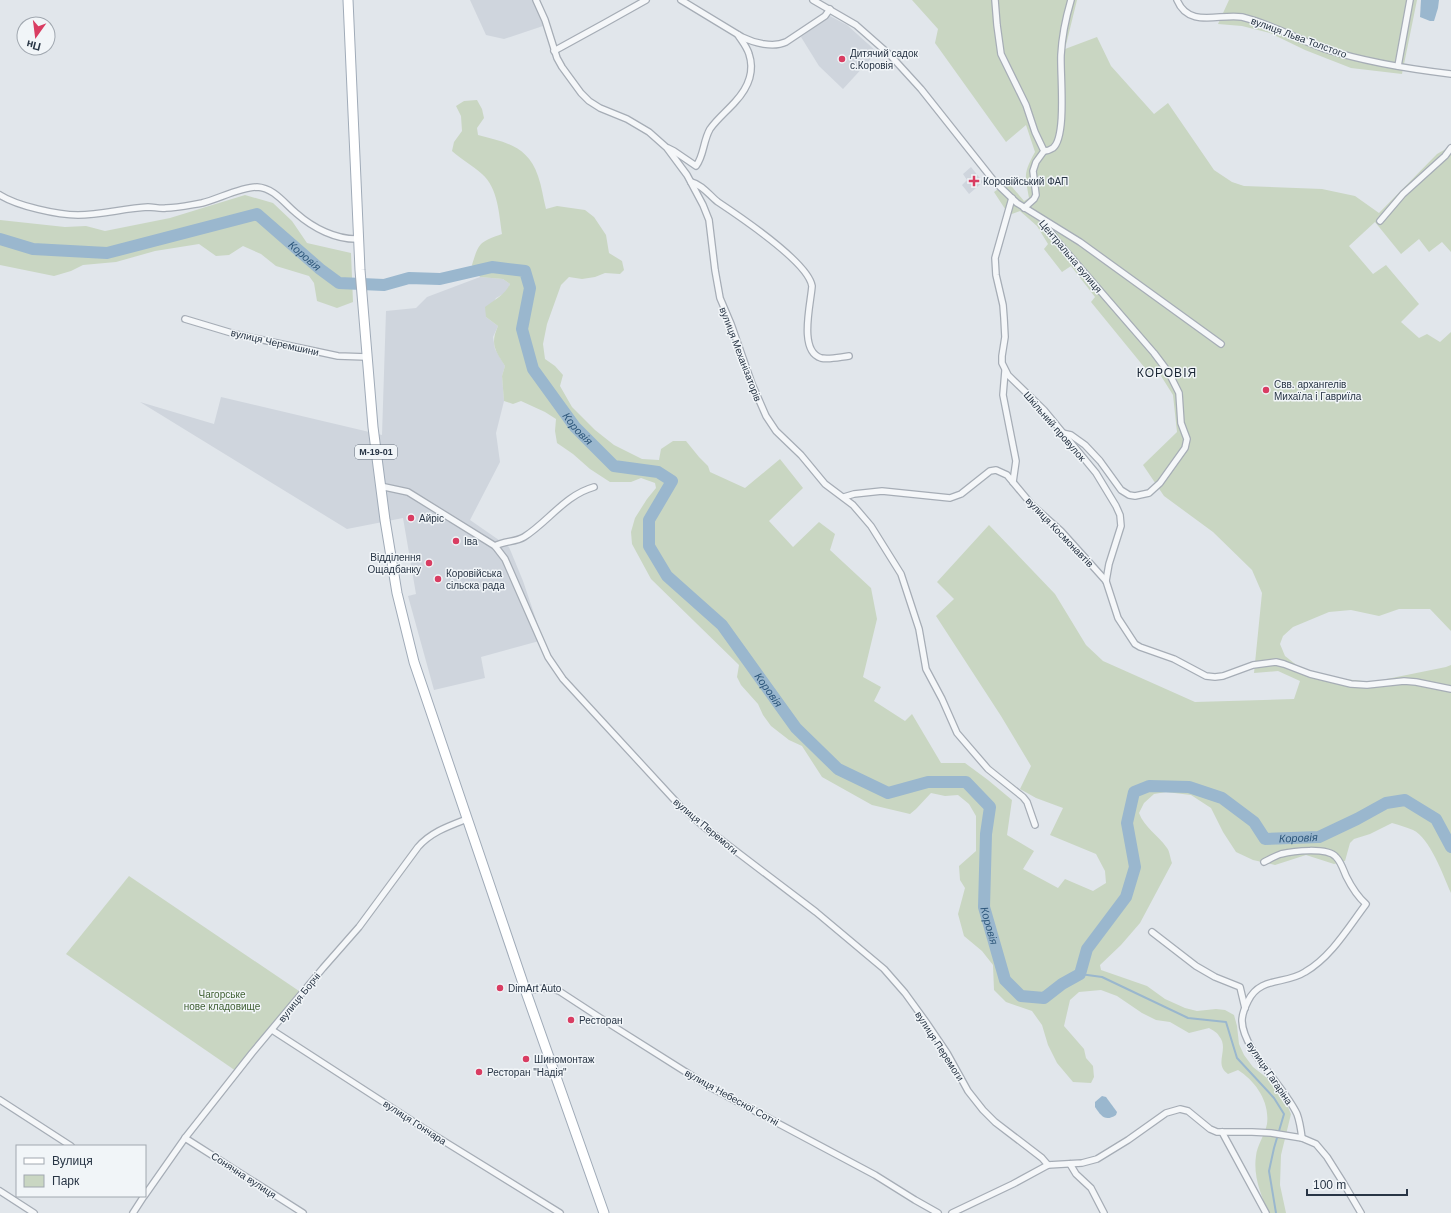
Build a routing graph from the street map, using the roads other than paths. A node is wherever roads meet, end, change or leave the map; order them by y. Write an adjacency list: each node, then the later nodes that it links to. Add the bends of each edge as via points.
1 (348, 0): 24 (main road, М-19-01)
2 (536, 0): 12 (street, вулиця Механізаторів)
3 (646, 0): 12 (street)
4 (681, 0): 11 (street)
5 (814, 0): 10 (street, Центральна вулиця)
6 (995, 0): 17 (street, via 1001,54 1026,104)
7 (1071, 0): 17 (street, via 1061,53 1062,107 1059,136 1053,149)
8 (1177, 0): 13 (street, вулиця Льва Толстого, via 1185,11 1197,17 1242,17 1341,54)
9 (1410, 0): 13 (street)
10 (830, 9): 11 (street, via 822,18 781,44 758,42); 20 (street, Центральна вулиця, via 862,30 897,62 929,98 994,181)
11 (738, 35): 15 (street, via 750,56 749,81 740,96 711,128 697,165 694,166)
12 (554, 51): 15 (street, вулиця Механізаторів, via 568,77 589,101 640,126)
13 (1398, 66): 14 (street, вулиця Льва Толстого)
14 (1451, 74)
15 (667, 148): 18 (street, вулиця Механізаторів)
16 (1451, 148): 23 (street, via 1403,194)
17 (1044, 151): 21 (street, via 1033,171 1036,196)
18 (691, 182): 28 (street, вулиця Механізаторів, via 755,227 806,273 812,286 807,335 811,349 821,358); 34 (street, вулиця Механізаторів, via 709,220 720,298 763,410 776,431 797,450 825,484)
19 (0, 195): 24 (street, via 17,203 63,214 79,215 148,207 183,206 249,188 266,188 313,226 350,240)
20 (1012, 198): 21 (street, Центральна вулиця); 29 (street, via 995,261 1004,318 1002,361)
21 (1024, 208): 22 (street, Центральна вулиця)
22 (1044, 221): 26 (street, via 1086,247); 30 (street, Центральна вулиця, via 1057,241 1169,372 1179,393 1181,423 1187,439 1185,448 1160,483 1149,493 1135,496 1121,490 1085,445)
23 (1380, 221)
24 (359, 239): 27 (main road, М-19-01)
25 (185, 319): 27 (street, вулиця Черемшини, via 235,334 338,356)
26 (1221, 344)
27 (367, 356): 32 (main road, М-19-01)
28 (848, 356)
29 (1006, 371): 30 (street, Шкільний провулок); 31 (street, via 1003,395 1016,461)
30 (1062, 432): 36 (street, Шкільний провулок, via 1100,478 1120,515 1120,529)
31 (1013, 482): 34 (street, вулиця Космонавтів, via 1007,475 994,470 953,498 882,491); 36 (street, вулиця Космонавтів)
32 (380, 486): 35 (street, вулиця Перемоги, via 408,492); 38 (main road, М-19-01, via 397,593 414,662)
33 (594, 487): 35 (street, via 577,495 524,537)
34 (844, 497): 39 (street, вулиця Механізаторів, via 866,520 900,571 919,629 926,669 957,733 988,769 1024,797)
35 (495, 546): 50 (street, вулиця Перемоги, via 505,559 548,657 563,679 680,806 816,912 884,969 926,1022 968,1091 983,1110)
36 (1106, 581): 37 (street, вулиця Космонавтів, via 1118,618 1135,644 1174,659 1206,676 1219,677 1253,665 1276,662 1351,684 1404,681)
37 (1451, 689)
38 (467, 818): 42 (main road, М-19-01); 44 (street, вулиця Борчі, via 439,830 423,841 362,923)
39 (1035, 825)
40 (1264, 862): 43 (street, вулиця Гагаріна, via 1290,852 1308,850 1334,854 1366,904 1315,966 1295,978 1267,983 1256,989)
41 (1152, 932): 43 (street, вулиця Гагаріна, via 1196,966 1240,987)
42 (526, 992): 59 (main road, М-19-01); 60 (street, вулиця Небесної Сотні, via 542,988 559,991 708,1086 871,1172)
43 (1245, 1008): 48 (street, вулиця Гагаріна, via 1242,1025 1248,1041 1294,1108)
44 (272, 1030): 47 (street, вулиця Борчі); 58 (street, вулиця Гончара)
45 (0, 1100): 49 (street)
46 (1222, 1132): 48 (street, via 1258,1132); 51 (street, via 1210,1129 1192,1114 1176,1109 1097,1159); 63 (street)
47 (185, 1138): 53 (street, вулиця Борчі); 57 (street, Сонячна вулиця)
48 (1302, 1138): 64 (street, via 1316,1144 1321,1150)
49 (69, 1145)
50 (1048, 1164): 51 (street); 61 (street, via 1008,1187)
51 (1070, 1164): 62 (street, via 1076,1174 1091,1188)
52 (0, 1191): 55 (street)
53 (146, 1194)
54 (144, 1197): 56 (street, вулиця Борчі)
55 (34, 1213)
56 (133, 1213)
57 (303, 1213)
58 (560, 1213)
59 (604, 1213)
60 (938, 1213)
61 (952, 1213)
62 (1104, 1213)
63 (1266, 1213)
64 (1361, 1213)

